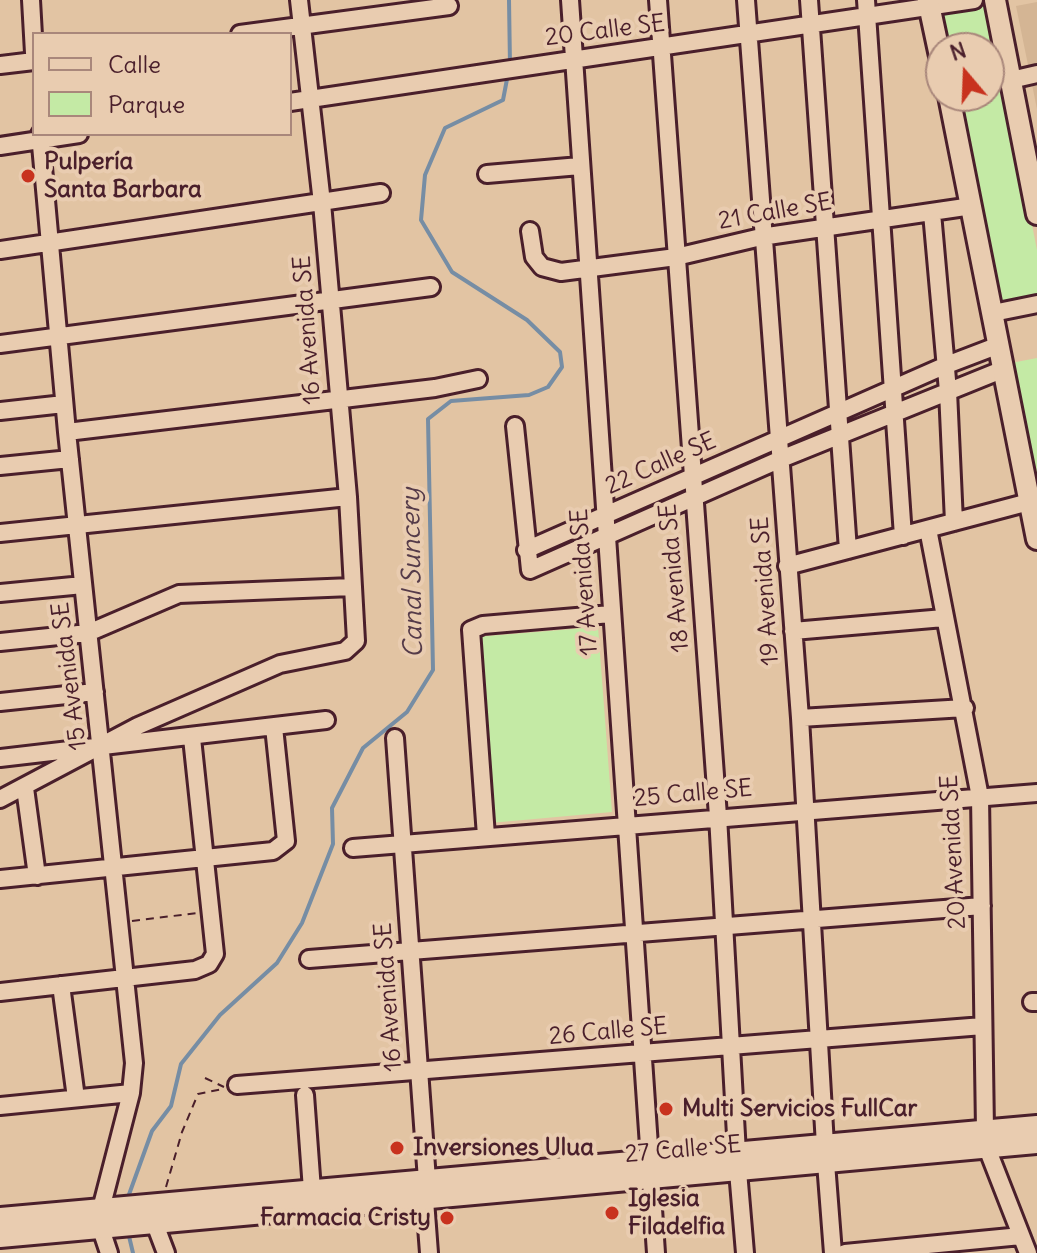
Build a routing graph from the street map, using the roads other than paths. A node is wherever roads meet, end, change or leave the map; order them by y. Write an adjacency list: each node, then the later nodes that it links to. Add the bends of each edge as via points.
1 (31, 0): 14 (street)
2 (299, 0): 13 (street, 16 Avenida SE)
3 (570, 0): 19 (street, 17 Avenida SE)
4 (658, 0): 18 (street, 18 Avenida SE)
5 (746, 0): 17 (street, 19 Avenida SE)
6 (809, 0): 12 (street)
7 (974, 0): 9 (street, 20 Calle SE)
8 (995, 0): 23 (main road)
9 (929, 4): 11 (street, 20 Calle SE); 16 (main road)
10 (449, 6): 13 (street)
11 (866, 8): 12 (street, 20 Calle SE); 36 (street)
12 (811, 24): 17 (street, 20 Calle SE); 37 (street)
13 (302, 26): 15 (street); 24 (street, 16 Avenida SE)
14 (33, 32)
15 (256, 32)
16 (935, 32)
17 (748, 35): 18 (street, 20 Calle SE); 39 (street, 19 Avenida SE)
18 (661, 49): 19 (street, 20 Calle SE); 42 (street, 18 Avenida SE)
19 (573, 59): 24 (street, 20 Calle SE); 29 (street, 17 Avenida SE)
20 (32, 61): 21 (street)
21 (0, 65)
22 (1037, 74): 23 (street)
23 (1011, 80): 34 (main road)
24 (310, 98): 25 (street, 20 Calle SE); 32 (street, 16 Avenida SE)
25 (292, 102)
26 (952, 112): 33 (main road)
27 (40, 137): 28 (street); 40 (street, 15 Avenida SE)
28 (0, 146)
29 (580, 166): 30 (street); 43 (street, 17 Avenida SE)
30 (487, 174)
31 (381, 193): 32 (street)
32 (322, 203): 40 (street); 45 (street, 16 Avenida SE)
33 (972, 206): 35 (street, 21 Calle SE); 47 (main road)
34 (1037, 212)
35 (932, 213): 36 (street, 21 Calle SE); 51 (street)
36 (880, 219): 37 (street, 21 Calle SE); 54 (street)
37 (825, 226): 39 (street, 21 Calle SE); 59 (street)
38 (530, 231): 43 (street, 21 Calle SE, via 534,257 542,267 561,272)
39 (761, 237): 42 (street, 21 Calle SE); 64 (street, 19 Avenida SE)
40 (48, 242): 41 (street); 48 (street, 15 Avenida SE)
41 (0, 250)
42 (676, 257): 43 (street, 21 Calle SE); 68 (street, 18 Avenida SE)
43 (587, 269): 72 (street, 17 Avenida SE)
44 (431, 287): 45 (street)
45 (331, 299): 48 (street); 56 (street, 16 Avenida SE)
46 (1037, 304): 47 (street)
47 (993, 313): 50 (main road)
48 (59, 338): 49 (street); 57 (street, 15 Avenida SE)
49 (0, 344)
50 (999, 345): 51 (street, 22 Calle SE); 52 (main road)
51 (944, 366): 54 (street, 22 Calle SE); 55 (street)
52 (1004, 369): 55 (street, 22 Calle SE); 71 (main road)
53 (478, 379): 56 (street)
54 (893, 389): 59 (street, 22 Calle SE); 60 (street)
55 (948, 391): 60 (street, 22 Calle SE); 73 (street)
56 (337, 399): 62 (street); 69 (street, 16 Avenida SE)
57 (64, 404): 58 (street); 62 (street, 15 Avenida SE)
58 (0, 411)
59 (840, 412): 63 (street); 64 (street, 22 Calle SE)
60 (894, 412): 63 (street, 22 Calle SE); 77 (street)
61 (515, 426): 80 (street)
62 (67, 432): 65 (street, 15 Avenida SE)
63 (842, 434): 66 (street, 22 Calle SE); 81 (street)
64 (779, 437): 66 (street, 19 Avenida SE); 68 (street, 22 Calle SE)
65 (70, 459): 67 (street); 74 (street, 15 Avenida SE)
66 (781, 459): 70 (street, 22 Calle SE); 82 (street, 19 Avenida SE)
67 (0, 466)
68 (691, 477): 70 (street, 18 Avenida SE); 72 (street, 22 Calle SE)
69 (348, 497): 74 (street); 84 (street, 16 Avenida SE)
70 (693, 497): 78 (street, 22 Calle SE); 106 (street, 18 Avenida SE)
71 (1029, 502): 73 (street); 79 (main road)
72 (604, 515): 78 (street, 17 Avenida SE); 80 (street, 22 Calle SE)
73 (954, 522): 75 (street)
74 (76, 525): 76 (street); 83 (street, 15 Avenida SE)
75 (928, 529): 77 (street); 87 (street, 20 Avenida SE)
76 (0, 533)
77 (903, 536): 81 (street)
78 (605, 537): 80 (street, 22 Calle SE, via 530,570); 86 (street, 17 Avenida SE)
79 (1037, 539)
80 (526, 550)
81 (848, 550): 82 (street)
82 (787, 566): 88 (street, 19 Avenida SE)
83 (83, 585): 85 (street); 89 (street, 15 Avenida SE)
84 (352, 587): 89 (street, via 179,594); 99 (street, 16 Avenida SE, via 356,641 345,651 280,664 138,726)
85 (0, 593)
86 (611, 614): 107 (street, 17 Avenida SE); 108 (street, via 471,630)
87 (944, 618): 88 (street); 93 (street, 20 Avenida SE)
88 (793, 631): 94 (street, 19 Avenida SE)
89 (88, 633): 90 (street); 91 (street, 15 Avenida SE)
90 (0, 642)
91 (95, 692): 92 (street); 99 (street, 15 Avenida SE)
92 (0, 702)
93 (965, 708): 94 (street); 103 (street, 20 Avenida SE)
94 (800, 718): 105 (street, 19 Avenida SE)
95 (326, 720): 96 (street)
96 (274, 727): 97 (street); 111 (street, via 286,841 273,851)
97 (192, 738): 99 (street); 111 (street)
98 (395, 738): 109 (street, 16 Avenida SE)
99 (103, 748): 100 (street); 101 (street); 112 (street, 15 Avenida SE)
100 (0, 758)
101 (25, 788): 104 (street); 113 (street)
102 (1037, 793): 103 (street, 25 Calle SE)
103 (980, 797): 105 (street, 25 Calle SE); 115 (street, 20 Avenida SE)
104 (0, 799)
105 (806, 809): 106 (street, 25 Calle SE); 116 (street, 19 Avenida SE)
106 (718, 816): 107 (street, 25 Calle SE); 117 (street, 18 Avenida SE)
107 (628, 824): 108 (street, 25 Calle SE); 118 (street, 17 Avenida SE)
108 (486, 836): 109 (street, 25 Calle SE)
109 (401, 842): 110 (street, 25 Calle SE); 119 (street, 16 Avenida SE)
110 (353, 848)
111 (205, 858): 112 (street); 121 (street, via 215,954 209,964)
112 (114, 867): 113 (street); 121 (street, 15 Avenida SE)
113 (37, 876): 114 (street)
114 (0, 879)
115 (982, 906): 116 (street); 124 (street, 20 Avenida SE)
116 (814, 919): 117 (street); 125 (street, 19 Avenida SE)
117 (725, 926): 118 (street); 126 (street, 18 Avenida SE)
118 (634, 933): 119 (street); 127 (street, 17 Avenida SE)
119 (410, 951): 120 (street); 128 (street, 16 Avenida SE)
120 (309, 959)
121 (125, 978): 122 (street); 130 (street, 15 Avenida SE, via 134,1063)
122 (61, 985): 123 (street); 132 (street)
123 (0, 992)
124 (983, 1026): 125 (street, 26 Calle SE); 135 (street, 20 Avenida SE)
125 (820, 1039): 126 (street, 26 Calle SE); 137 (street, 19 Avenida SE)
126 (733, 1046): 127 (street, 26 Calle SE); 138 (street, 18 Avenida SE)
127 (642, 1053): 128 (street, 26 Calle SE); 139 (street, 17 Avenida SE)
128 (419, 1071): 129 (street, 26 Calle SE); 141 (street, 16 Avenida SE)
129 (237, 1085)
130 (131, 1093): 132 (street); 144 (street, 15 Avenida SE)
131 (305, 1095): 140 (street)
132 (76, 1098): 133 (street)
133 (0, 1106)
134 (1037, 1126): 135 (main road, 27 Calle SE)
135 (986, 1139): 136 (main road, 27 Calle SE); 137 (main road, 27 Calle SE); 145 (street, 20 Avenida SE)
136 (1037, 1143)
137 (826, 1154): 138 (main road, 27 Calle SE); 152 (street, 19 Avenida SE)
138 (737, 1162): 139 (main road, 27 Calle SE); 151 (street, 18 Avenida SE)
139 (650, 1170): 141 (main road, 27 Calle SE); 150 (street, 17 Avenida SE)
140 (312, 1190): 141 (main road, 27 Calle SE); 142 (main road, 27 Calle SE)
141 (426, 1190): 142 (main road, 27 Calle SE); 149 (street, 16 Avenida SE)
142 (154, 1215): 144 (main road, 27 Calle SE); 148 (street)
143 (0, 1218): 144 (main road, 27 Calle SE)
144 (105, 1219): 146 (main road, 27 Calle SE); 147 (street)
145 (1021, 1236): 153 (street); 154 (street, 20 Avenida SE)
146 (0, 1237)
147 (109, 1253)
148 (166, 1253)
149 (429, 1253)
150 (656, 1253)
151 (745, 1253)
152 (833, 1253)
153 (845, 1253)
154 (1028, 1253)

